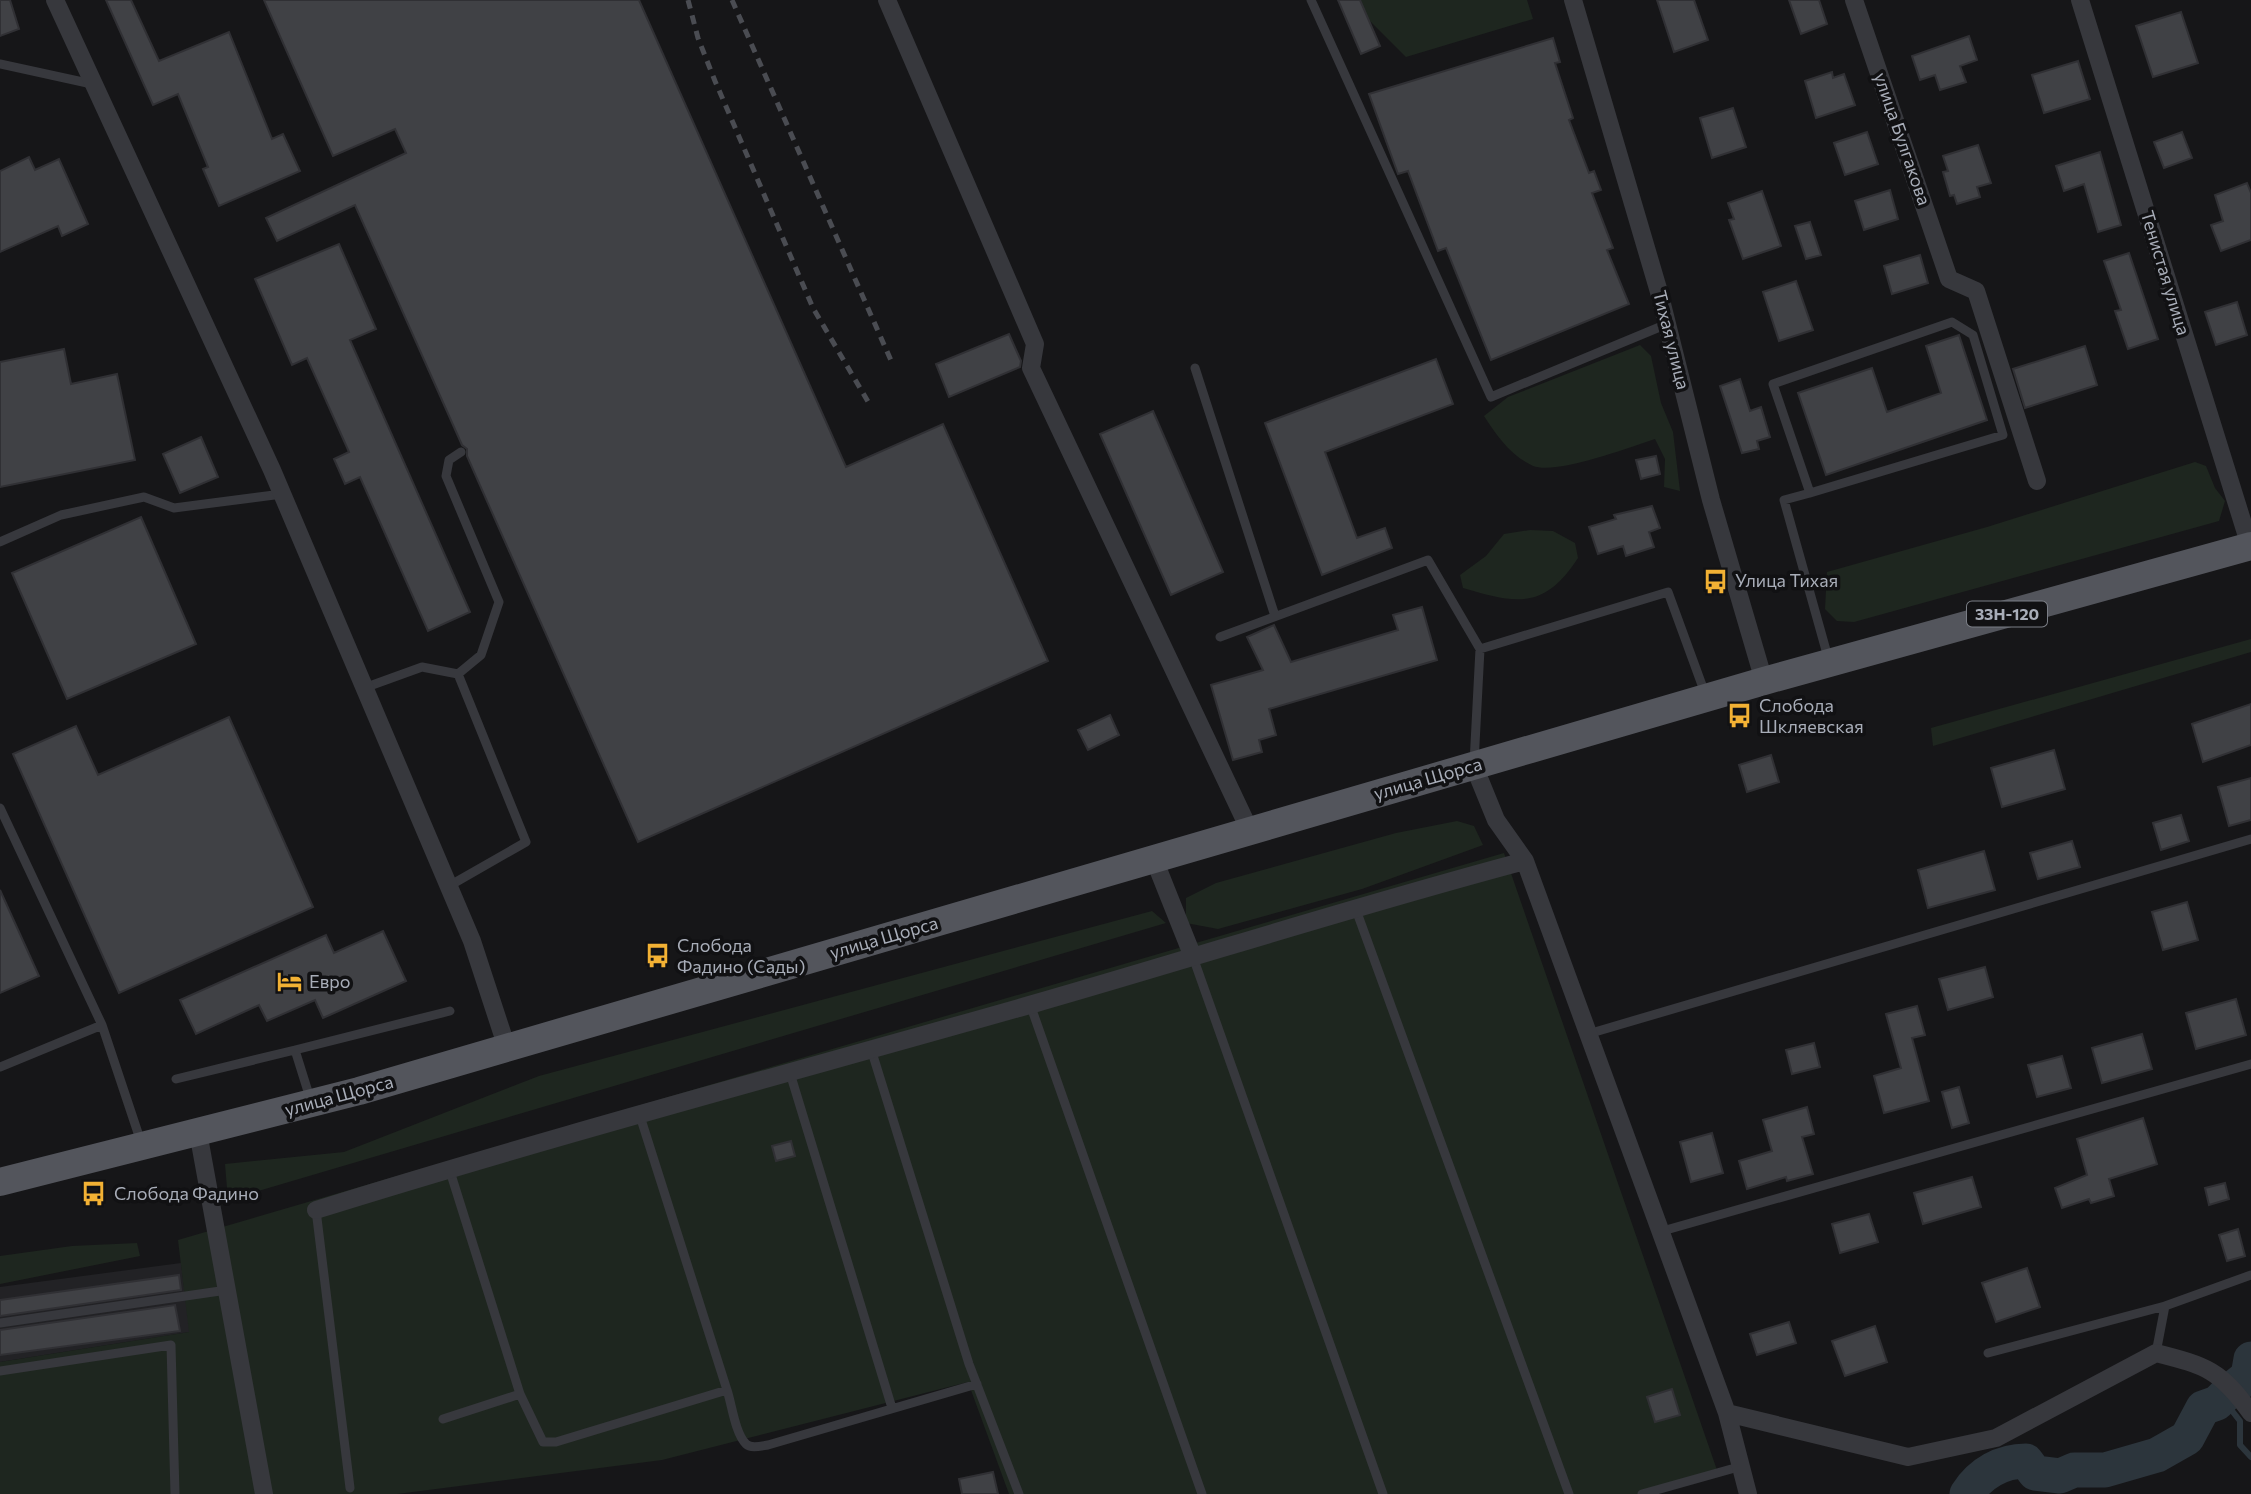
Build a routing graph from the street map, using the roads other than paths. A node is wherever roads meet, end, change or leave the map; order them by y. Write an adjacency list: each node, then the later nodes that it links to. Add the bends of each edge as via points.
1 (55, 0): 8 (street)
2 (887, 0): 27 (street, via 1035,344 1031,368)
3 (1311, 0): 9 (lane, via 1491,397)
4 (1573, 0): 9 (street, Тихая улица)
5 (1854, 0): 12 (street, улица Булгакова, via 1950,279 1976,291)
6 (2080, 0): 16 (street, Тенистая улица)
7 (0, 64): 8 (lane)
8 (93, 84): 14 (street)
9 (1667, 324): 22 (street, Тихая улица, via 1711,500)
10 (1195, 368): 17 (lane)
11 (461, 452): 21 (lane, via 449,460 446,476 499,603 481,655)
12 (2037, 481)
13 (1810, 493): 13 (lane, via 2003,435 1973,335 1952,323 1773,384); 20 (lane, via 1784,500)
14 (282, 494): 15 (lane, via 174,508 144,496 61,515); 23 (street)
15 (0, 542)
16 (2251, 546): 20 (main road, 33Н-120)
17 (1275, 615): 18 (lane); 19 (lane, via 1428,560)
18 (1220, 637)
19 (1480, 649): 24 (lane, via 1668,592); 25 (lane)
20 (1830, 663): 22 (main road, 33Н-120)
21 (458, 674): 23 (lane, via 422,667); 31 (lane, via 526,842)
22 (1764, 681): 24 (main road, улица Щорса)
23 (364, 688): 31 (street)
24 (1707, 698): 25 (main road, улица Щорса)
25 (1474, 766): 27 (main road, улица Щорса); 30 (street, via 1496,820)
26 (0, 808): 36 (lane)
27 (1250, 831): 29 (main road, улица Щорса)
28 (2251, 839): 37 (lane)
29 (1154, 859): 33 (street); 38 (main road, улица Щорса)
30 (1524, 861): 32 (street); 37 (street)
31 (449, 886): 38 (street)
32 (1355, 906): 33 (street); 74 (lane)
33 (1193, 957): 34 (street); 73 (lane)
34 (1030, 1004): 39 (street); 72 (lane)
35 (450, 1011): 40 (lane)
36 (102, 1025): 42 (lane); 48 (lane)
37 (1586, 1035): 52 (street)
38 (507, 1048): 45 (main road, улица Щорса)
39 (871, 1049): 43 (street); 60 (lane)
40 (295, 1050): 44 (lane); 45 (lane)
41 (2251, 1064): 52 (lane)
42 (0, 1067)
43 (790, 1073): 46 (street); 63 (lane)
44 (176, 1079)
45 (312, 1103): 47 (main road, улица Щорса)
46 (640, 1116): 49 (street); 61 (lane)
47 (198, 1132): 48 (main road, улица Щорса); 54 (street)
48 (142, 1146): 50 (main road, улица Щорса)
49 (449, 1168): 51 (street); 62 (lane)
50 (0, 1182)
51 (316, 1210): 68 (lane)
52 (1659, 1232): 64 (street)
53 (2251, 1275): 55 (lane)
54 (227, 1290): 56 (lane); 70 (street)
55 (2165, 1306): 57 (lane); 58 (lane)
56 (0, 1323)
57 (1988, 1353)
58 (2156, 1353): 64 (street, via 1996,1438 1908,1457); 65 (street, via 2222,1376)
59 (0, 1371): 69 (lane, via 171,1345)
60 (977, 1384): 63 (lane); 71 (lane)
61 (727, 1390): 62 (lane, via 556,1442 543,1442 537,1434); 63 (lane, via 740,1432 752,1447)
62 (520, 1394): 66 (lane)
63 (892, 1408)
64 (1727, 1413): 67 (street)
65 (2251, 1413)
66 (443, 1419)
67 (1742, 1466): 75 (lane); 76 (street)
68 (350, 1488)
69 (175, 1494)
70 (264, 1494)
71 (1019, 1494)
72 (1202, 1494)
73 (1383, 1494)
74 (1569, 1494)
75 (1642, 1494)
76 (1748, 1494)

